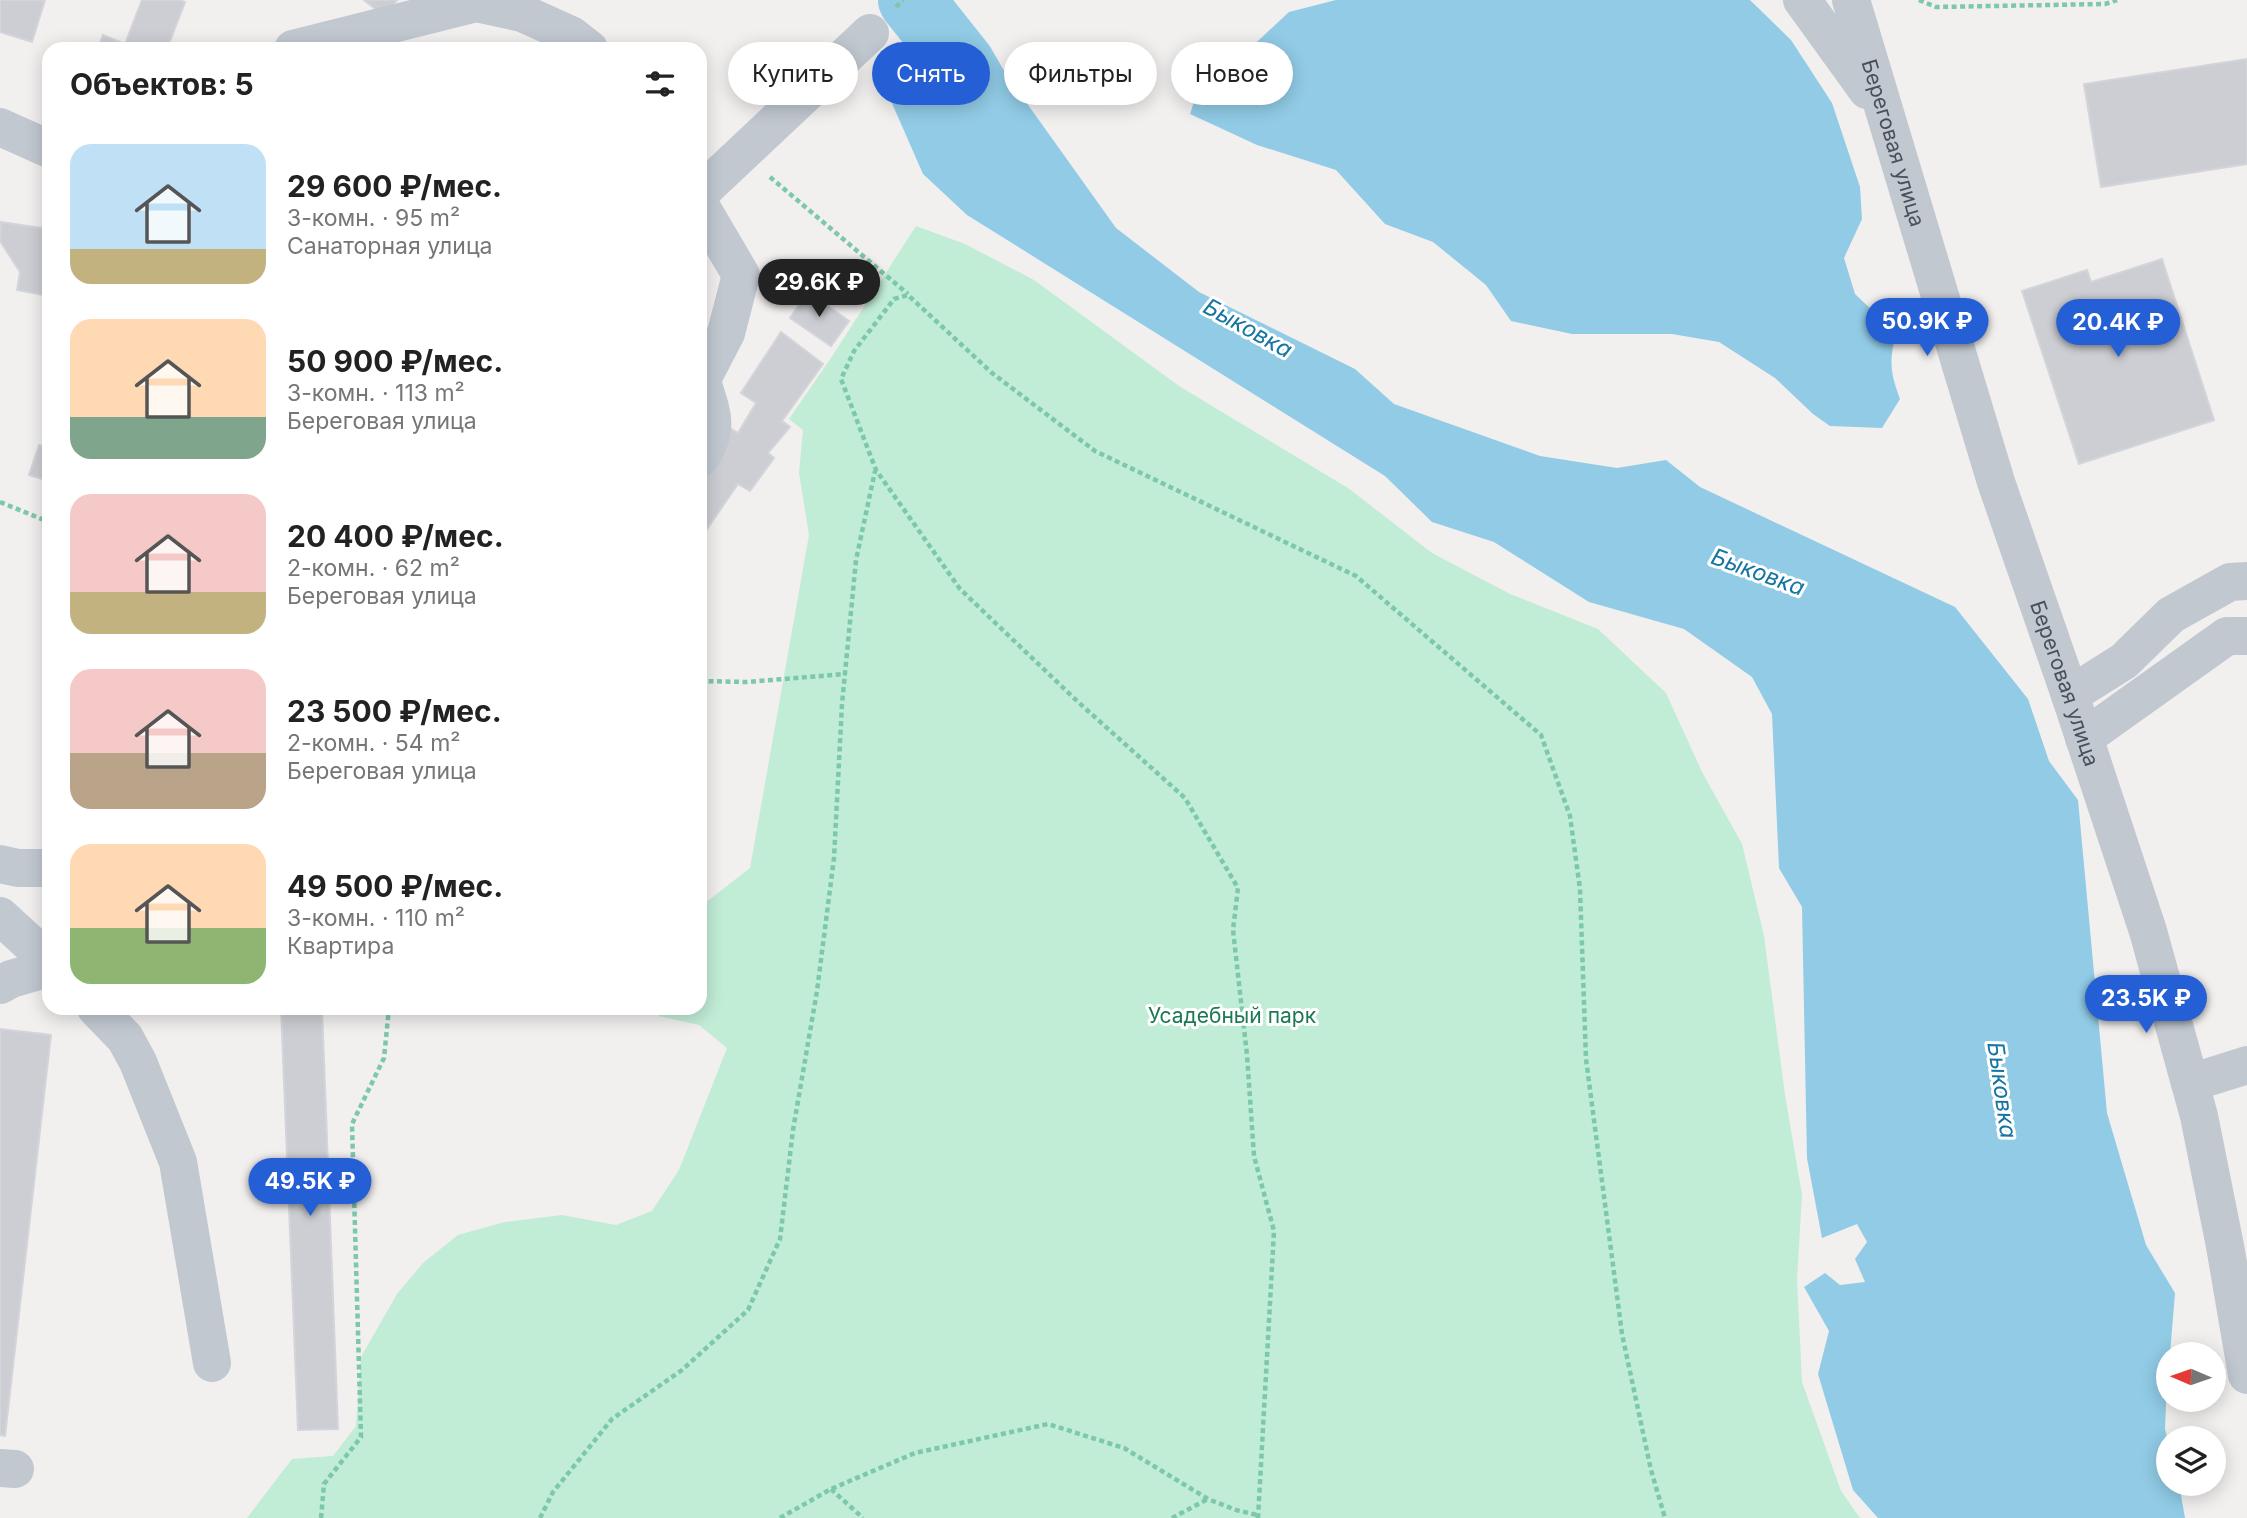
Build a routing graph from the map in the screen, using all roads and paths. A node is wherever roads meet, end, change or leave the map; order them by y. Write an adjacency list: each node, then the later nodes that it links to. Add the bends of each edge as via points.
1 (1802, 0): 8 (street)
2 (1851, 0): 8 (street, Береговая улица)
3 (1919, 0): 4 (path, via 1936,7 2105,4)
4 (2116, 0)
5 (870, 33): 11 (street)
6 (321, 42): 7 (street, via 476,3 522,13)
7 (580, 42)
8 (1885, 114): 25 (street, Береговая улица, via 1996,482)
9 (0, 127): 10 (street)
10 (42, 146)
11 (742, 154): 12 (street); 14 (path)
12 (707, 179)
13 (707, 195): 15 (street, via 741,275 726,333)
14 (908, 295): 18 (path, via 894,299 855,351 841,379); 48 (path, via 992,373 1095,451 1356,576 1541,735 1570,816 1580,889 1586,1059 1622,1334)
15 (707, 371)
16 (707, 399): 17 (street, via 714,418)
17 (707, 448)
18 (876, 470): 23 (path, via 856,560); 42 (path, via 960,589 1185,798 1238,888 1233,930 1254,1156 1274,1231)
19 (0, 502): 20 (path)
20 (42, 519)
21 (2247, 581): 25 (street, via 2230,582 2171,615 2123,661)
22 (2247, 636): 26 (street, via 2227,636)
23 (845, 674): 24 (path); 44 (path, via 834,858 780,1239 748,1310 682,1370 612,1419 553,1492)
24 (707, 681)
25 (2070, 695): 26 (street, Береговая улица)
26 (2084, 738): 36 (street, Береговая улица, via 2148,931)
27 (0, 864): 28 (street)
28 (42, 868)
29 (0, 916): 30 (street)
30 (42, 955)
31 (42, 970): 32 (street)
32 (0, 985)
33 (103, 1015): 38 (street, via 132,1050 178,1163)
34 (387, 1015): 43 (path, via 384,1058 352,1124 361,1437 324,1484)
35 (2247, 1065): 36 (street)
36 (2190, 1083): 37 (street, Береговая улица)
37 (2233, 1219): 39 (street, Береговая улица)
38 (212, 1363)
39 (2247, 1375)
40 (831, 1489): 41 (path, via 915,1453 1048,1423 1124,1448); 45 (path); 46 (path)
41 (1208, 1499): 42 (path); 47 (path)
42 (1257, 1517)
43 (321, 1518)
44 (540, 1518)
45 (780, 1518)
46 (863, 1518)
47 (1172, 1518)
48 (1665, 1518)

